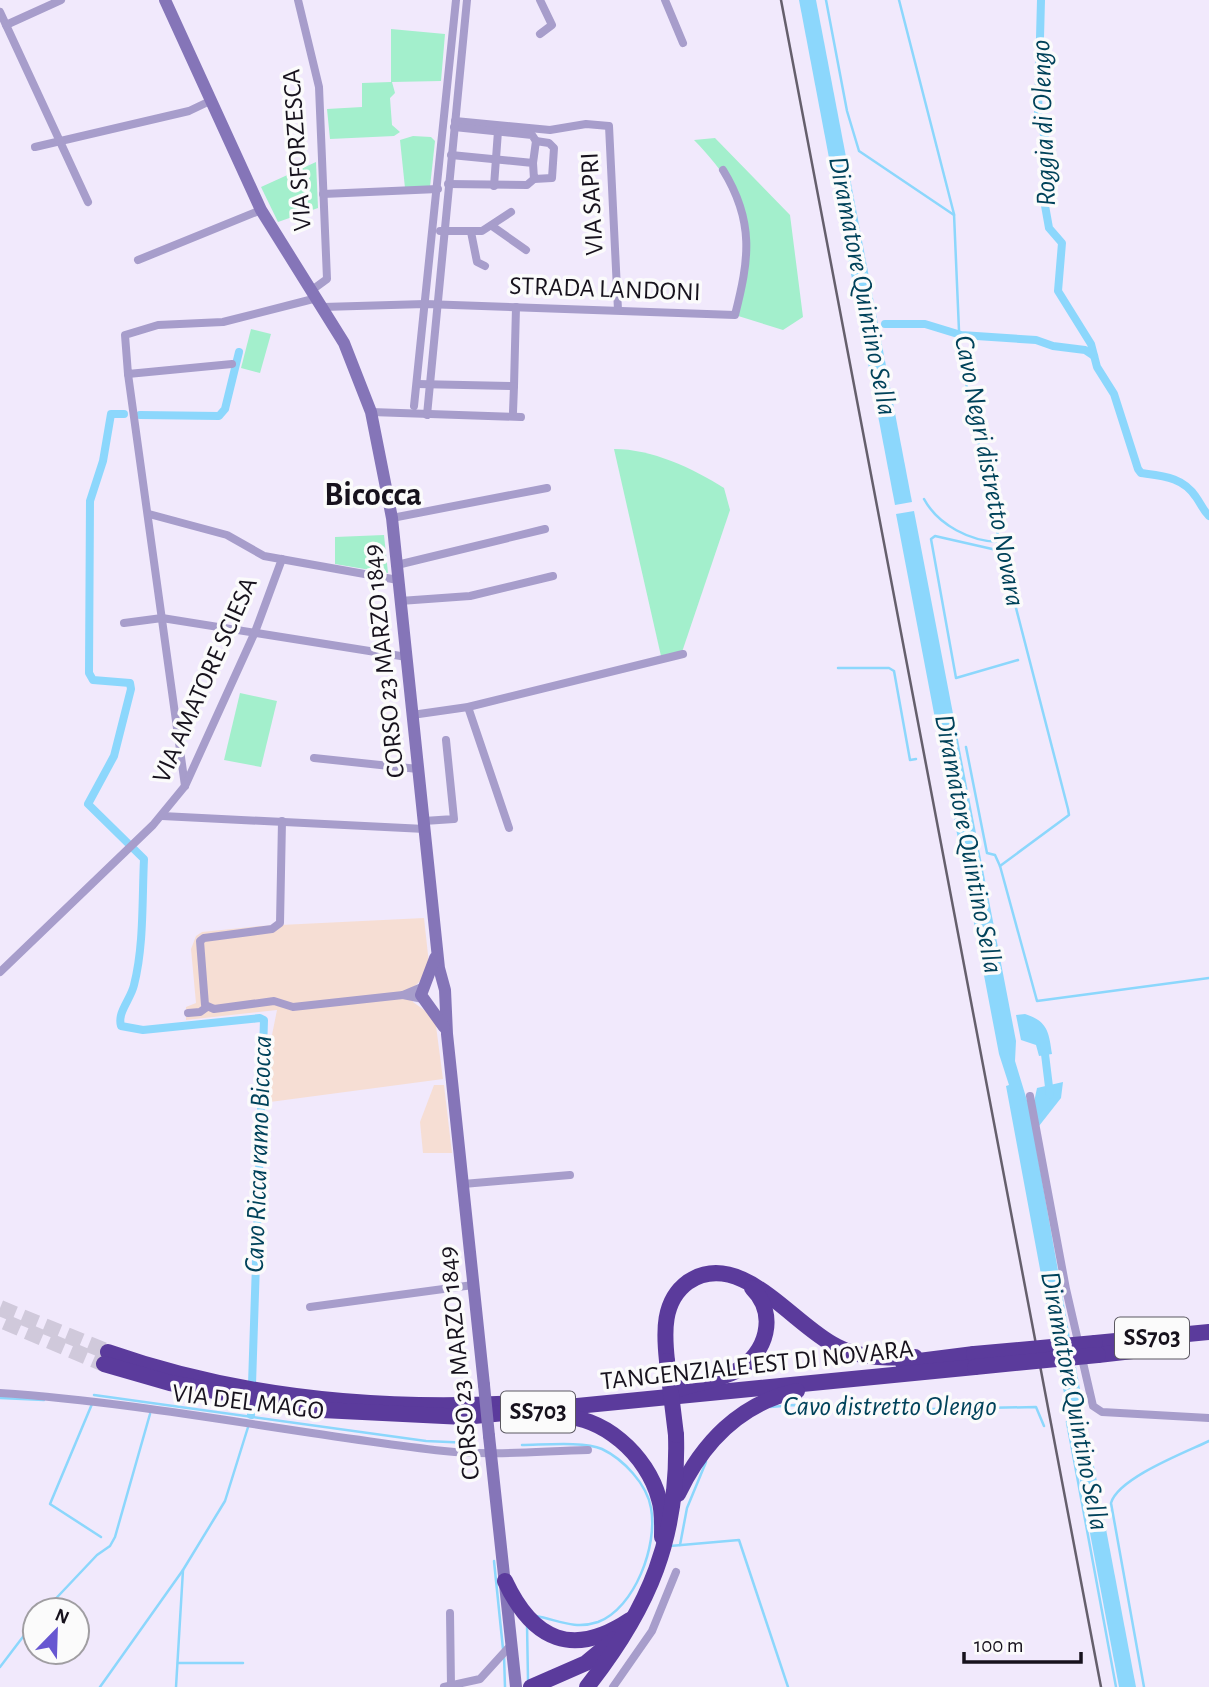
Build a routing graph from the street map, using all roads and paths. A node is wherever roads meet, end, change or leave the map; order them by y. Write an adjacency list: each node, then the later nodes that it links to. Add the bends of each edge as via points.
1 (61, 0): 9 (street)
2 (165, 0): 12 (main road, CORSO 23 MARZO 1849)
3 (298, 0): 26 (street, VIA SFORZESCA, via 319,87)
4 (456, 0): 25 (street)
5 (467, 0): 13 (street)
6 (540, 0): 10 (street, via 552,20 550,28)
7 (665, 0): 11 (street)
8 (0, 12): 9 (street)
9 (6, 25): 16 (street)
10 (540, 34)
11 (683, 43)
12 (210, 101): 16 (street, via 188,111); 28 (main road, CORSO 23 MARZO 1849)
13 (454, 124): 14 (street); 18 (street); 40 (street, VIA SAPRI, via 550,130 586,124 609,126)
14 (498, 131): 15 (street, via 532,135); 19 (street)
15 (536, 141): 20 (street); 22 (street, via 554,148 554,173 552,178)
16 (61, 142): 17 (street); 27 (street)
17 (35, 148)
18 (451, 155): 19 (street); 23 (street)
19 (496, 159): 20 (street); 24 (street)
20 (533, 163): 22 (street)
21 (723, 170): 40 (street, STRADA LANDONI, via 740,204 748,254 735,315)
22 (534, 178): 24 (street, via 527,185)
23 (448, 184): 24 (street); 31 (street)
24 (494, 186)
25 (438, 189): 26 (street); 31 (street)
26 (323, 194): 36 (street, VIA SFORZESCA, via 327,279)
27 (88, 202)
28 (261, 210): 34 (street); 36 (main road, CORSO 23 MARZO 1849)
29 (511, 212): 30 (street)
30 (492, 226): 32 (street); 33 (street)
31 (439, 231): 32 (street); 37 (street); 38 (street)
32 (471, 232): 35 (street, via 477,262)
33 (526, 250)
34 (138, 260)
35 (485, 266)
36 (317, 298): 37 (street, STRADA LANDONI); 42 (street, STRADA LANDONI, via 223,322 158,325 125,335); 47 (main road, CORSO 23 MARZO 1849, via 344,343)
37 (425, 304): 38 (street, STRADA LANDONI); 43 (street)
38 (436, 304): 39 (street, STRADA LANDONI); 44 (street)
39 (516, 307): 40 (street, STRADA LANDONI); 45 (street)
40 (618, 310)
41 (232, 364): 42 (street)
42 (128, 374): 50 (street)
43 (416, 384): 44 (street); 46 (street)
44 (430, 385): 45 (street); 48 (street)
45 (514, 386): 48 (street, via 517,415)
46 (414, 406)
47 (371, 412): 48 (street); 51 (main road, CORSO 23 MARZO 1849)
48 (427, 415)
49 (547, 488): 51 (street)
50 (149, 514): 53 (street, via 227,535 264,556); 58 (street)
51 (391, 518): 54 (main road, CORSO 23 MARZO 1849)
52 (545, 529): 54 (street)
53 (282, 559): 56 (street); 60 (street, VIA AMATORE SCIESA)
54 (397, 565): 56 (main road, CORSO 23 MARZO 1849)
55 (553, 576): 57 (street, via 470,596)
56 (398, 580): 57 (main road, CORSO 23 MARZO 1849)
57 (400, 601): 62 (main road, CORSO 23 MARZO 1849)
58 (162, 618): 59 (street); 60 (street); 68 (street)
59 (124, 623)
60 (255, 632): 62 (street); 68 (street, VIA AMATORE SCIESA)
61 (683, 654): 63 (street)
62 (407, 657): 64 (main road, CORSO 23 MARZO 1849)
63 (468, 707): 64 (street); 72 (street)
64 (412, 715): 67 (main road, CORSO 23 MARZO 1849)
65 (446, 740): 71 (street, via 454,819)
66 (314, 758): 67 (street)
67 (418, 769): 71 (main road, CORSO 23 MARZO 1849)
68 (185, 786): 69 (street, VIA AMATORE SCIESA)
69 (162, 816): 70 (street); 74 (street, VIA AMATORE SCIESA)
70 (282, 821): 71 (street); 78 (street, via 280,917 275,929 200,941)
71 (425, 825): 73 (main road, CORSO 23 MARZO 1849)
72 (509, 828)
73 (438, 949): 75 (main road, CORSO 23 MARZO 1849); 76 (main road, CORSO 23 MARZO 1849)
74 (0, 972)
75 (443, 984): 76 (main road, via 435,980); 77 (main road, CORSO 23 MARZO 1849)
76 (423, 993): 77 (main road, via 436,1004); 78 (street, via 293,1007 274,1001); 80 (main road, CORSO 23 MARZO 1849)
77 (444, 998): 80 (main road, CORSO 23 MARZO 1849)
78 (207, 1007): 79 (street)
79 (188, 1013)
80 (447, 1034): 83 (main road, CORSO 23 MARZO 1849)
81 (1030, 1096): 95 (street, via 1060,1263 1093,1406 1102,1412)
82 (570, 1175): 83 (street)
83 (463, 1184): 85 (main road, CORSO 23 MARZO 1849)
84 (742, 1279): 90 (highway, SS703, via 820,1338 854,1353); 92 (highway, SS703, via 755,1292 768,1320 762,1344 739,1369); 98 (highway, SS703, bridge, via 725,1272 710,1273 684,1285 667,1314)
85 (473, 1285): 86 (street); 97 (main road, CORSO 23 MARZO 1849, bridge)
86 (310, 1307)
87 (1209, 1332): 89 (highway, TANGENZIALE EST DI NOVARA / SS703)
88 (1209, 1342): 89 (highway, TANGENZIALE EST DI NOVARA / SS703)
89 (1097, 1349): 90 (highway, TANGENZIALE EST DI NOVARA / SS703, bridge)
90 (974, 1360): 91 (highway, TANGENZIALE EST DI NOVARA / SS703); 92 (highway, TANGENZIALE EST DI NOVARA / SS703)
91 (858, 1378): 94 (highway, TANGENZIALE EST DI NOVARA / SS703); 98 (highway, SS703, via 790,1393 749,1412 708,1442)
92 (678, 1388): 94 (highway, TANGENZIALE EST DI NOVARA / SS703, via 506,1404 416,1406 250,1388 106,1358 170,1383 322,1410 412,1417)
93 (0, 1393): 97 (street, VIA DEL MAGO, via 57,1396 447,1451)
94 (502, 1416): 99 (highway, SS703, via 573,1418 620,1440 643,1465 659,1499)
95 (1209, 1418)
96 (588, 1450): 97 (street, VIA DEL MAGO)
97 (491, 1451): 101 (main road, CORSO 23 MARZO 1849)
98 (676, 1499): 99 (highway, SS703)
99 (663, 1549): 103 (highway, SS703)
100 (676, 1572): 109 (street, via 652,1631)
101 (505, 1581): 103 (highway, via 529,1620 552,1636 582,1641 611,1632); 104 (main road, CORSO 23 MARZO 1849)
102 (450, 1613): 105 (street)
103 (632, 1618): 107 (highway, SS703, via 595,1656); 108 (highway, SS703)
104 (506, 1650): 105 (street, via 481,1679); 106 (main road, CORSO 23 MARZO 1849)
105 (447, 1686)
106 (516, 1687)
107 (531, 1687)
108 (587, 1687)
109 (613, 1687)

